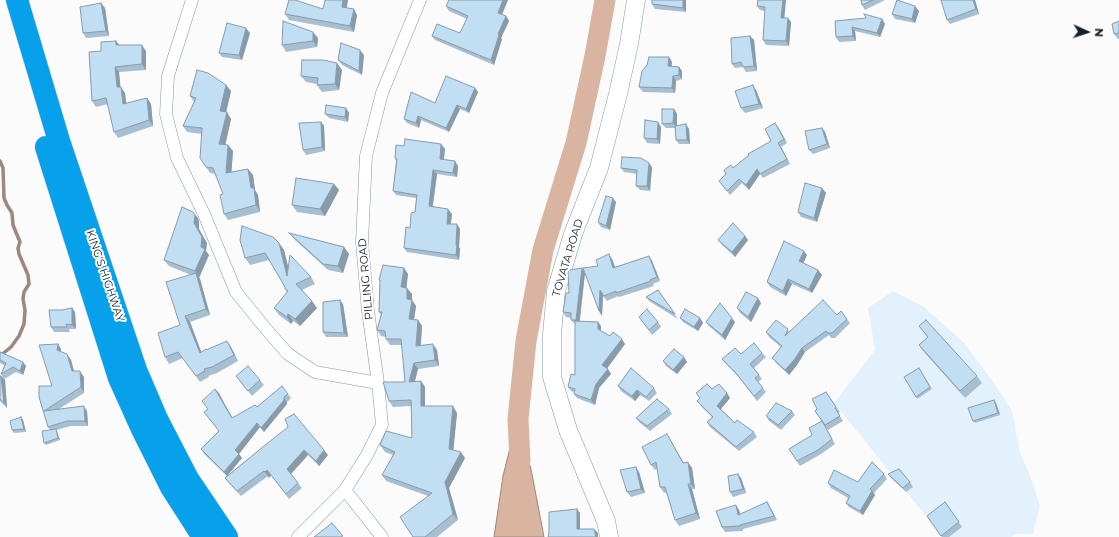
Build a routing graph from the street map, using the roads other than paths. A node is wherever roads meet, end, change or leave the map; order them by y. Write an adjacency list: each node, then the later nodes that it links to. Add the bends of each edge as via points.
1 (2, 0): 8 (highway, KING'S HIGHWAY, via 119,378 171,487)
2 (17, 0): 9 (highway, KING'S HIGHWAY, via 59,141 136,370 157,419 188,479)
3 (192, 0): 6 (street, via 168,76 166,114 177,158 204,214 236,292 288,354 315,372)
4 (420, 0): 6 (street, PILLING ROAD, via 382,93 366,156 362,242)
5 (636, 0): 12 (street, TOVATA ROAD, via 622,80 599,168 573,234 556,291 552,334 552,377 568,430 606,521)
6 (378, 383): 7 (street, PILLING ROAD, via 382,425)
7 (345, 490): 10 (street, PILLING ROAD); 11 (street)
8 (203, 537)
9 (227, 537)
10 (298, 537)
11 (382, 537)
12 (609, 537)

